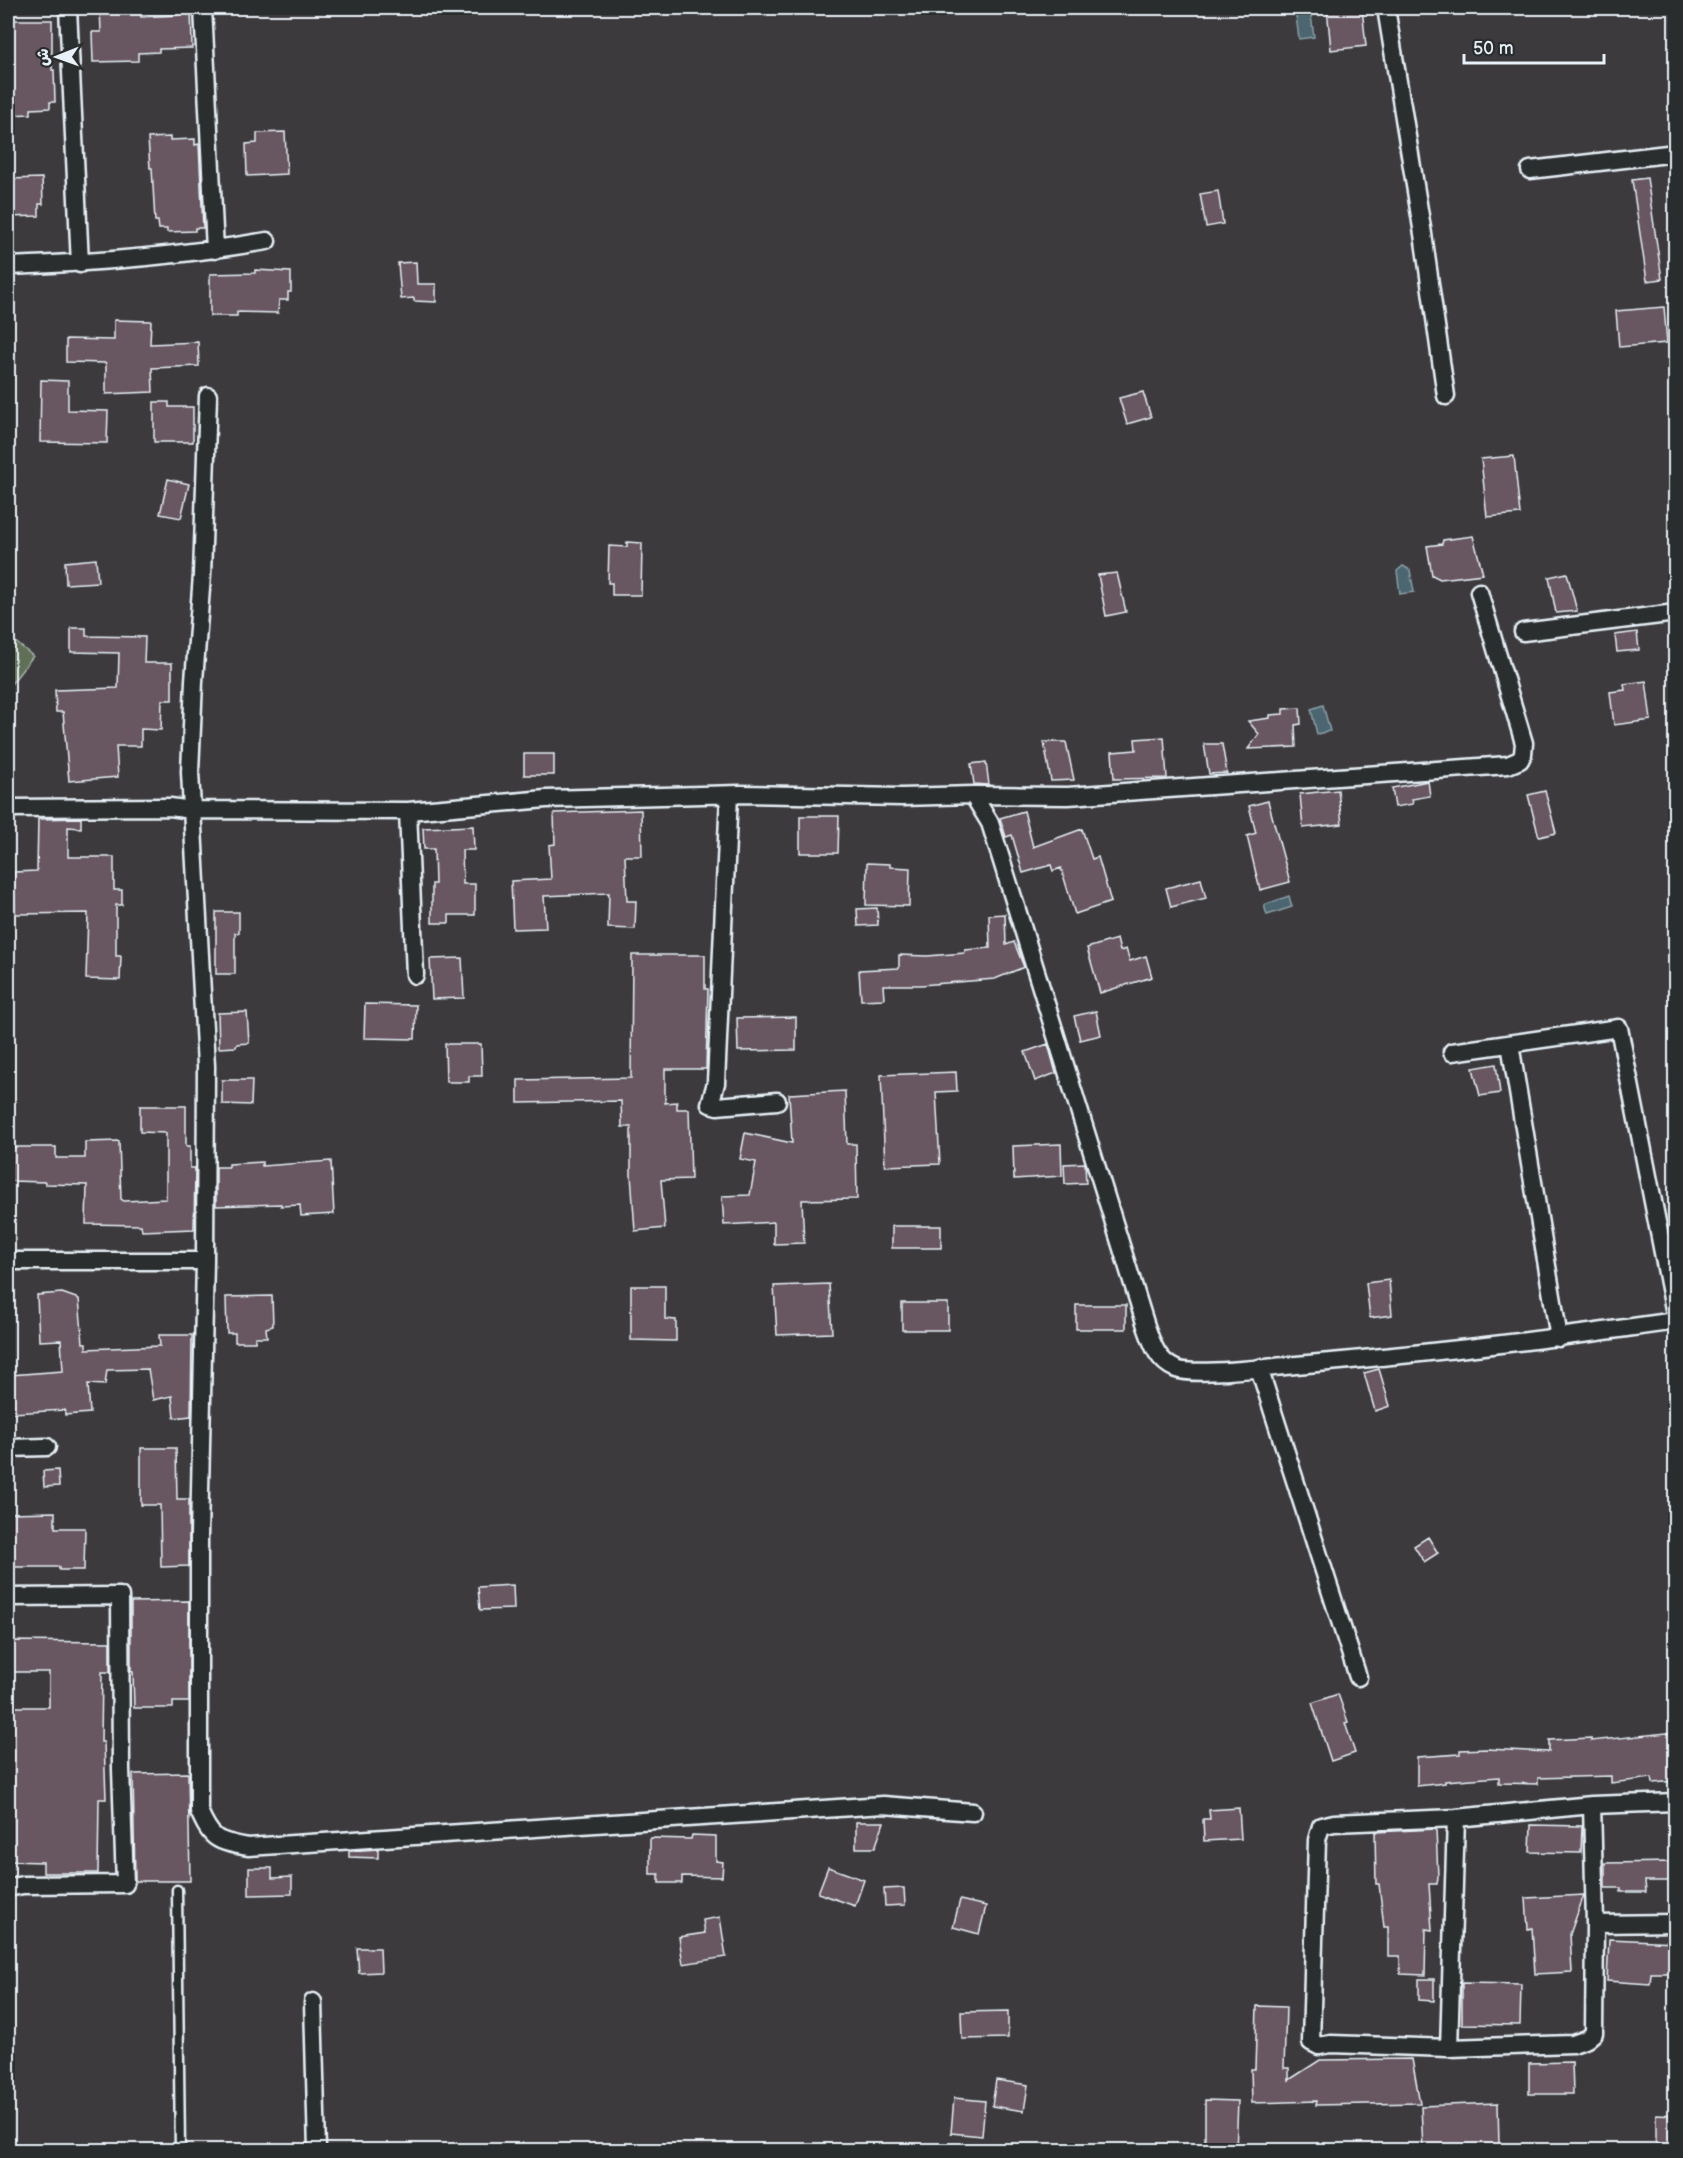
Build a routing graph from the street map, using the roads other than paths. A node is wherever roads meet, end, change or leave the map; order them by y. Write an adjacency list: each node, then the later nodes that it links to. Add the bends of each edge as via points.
1 (68, 8): 8 (street)
2 (203, 8): 7 (street)
3 (1386, 8): 11 (street, via 1424,234)
4 (1676, 153): 5 (street)
5 (1530, 170)
6 (267, 242): 7 (street)
7 (215, 250): 8 (street)
8 (80, 264): 9 (street)
9 (8, 266)
10 (208, 396): 17 (street, via 190,772)
11 (1446, 396)
12 (1479, 592): 16 (street, via 1524,742 1520,760 1508,765 1068,796)
13 (1676, 613): 14 (street)
14 (1523, 632)
15 (729, 795): 16 (street); 19 (street, via 546,799); 23 (street, via 716,1083 710,1104)
16 (973, 795): 28 (street, via 990,823 1155,1350 1165,1364 1178,1370)
17 (192, 803): 18 (street, via 170,807); 19 (street, via 211,811); 25 (street, via 206,1066)
18 (8, 808)
19 (408, 811): 20 (street)
20 (416, 975)
21 (1510, 1044): 22 (street); 26 (street, via 1619,1028); 27 (street)
22 (1452, 1052)
23 (777, 1101)
24 (8, 1261): 25 (street)
25 (205, 1261): 35 (street, via 199,1811 206,1828 219,1841 248,1847 884,1805)
26 (1676, 1320): 27 (street)
27 (1560, 1338): 28 (street)
28 (1259, 1368): 32 (street)
29 (8, 1448): 30 (street)
30 (47, 1448)
31 (8, 1597): 37 (street, via 120,1596 120,1769 125,1884)
32 (1358, 1677)
33 (1676, 1802): 34 (street)
34 (1592, 1805): 36 (street); 40 (street)
35 (973, 1812)
36 (1456, 1818): 42 (street); 42 (street, via 1334,1823 1321,1826 1317,1840 1311,2042 1319,2046)
37 (8, 1888)
38 (177, 1890): 43 (lane)
39 (1676, 1923): 40 (street)
40 (1595, 1924): 42 (street, via 1594,2033 1587,2039 1573,2044)
41 (313, 2002): 44 (street)
42 (1449, 2048)
43 (180, 2151)
44 (317, 2151)

